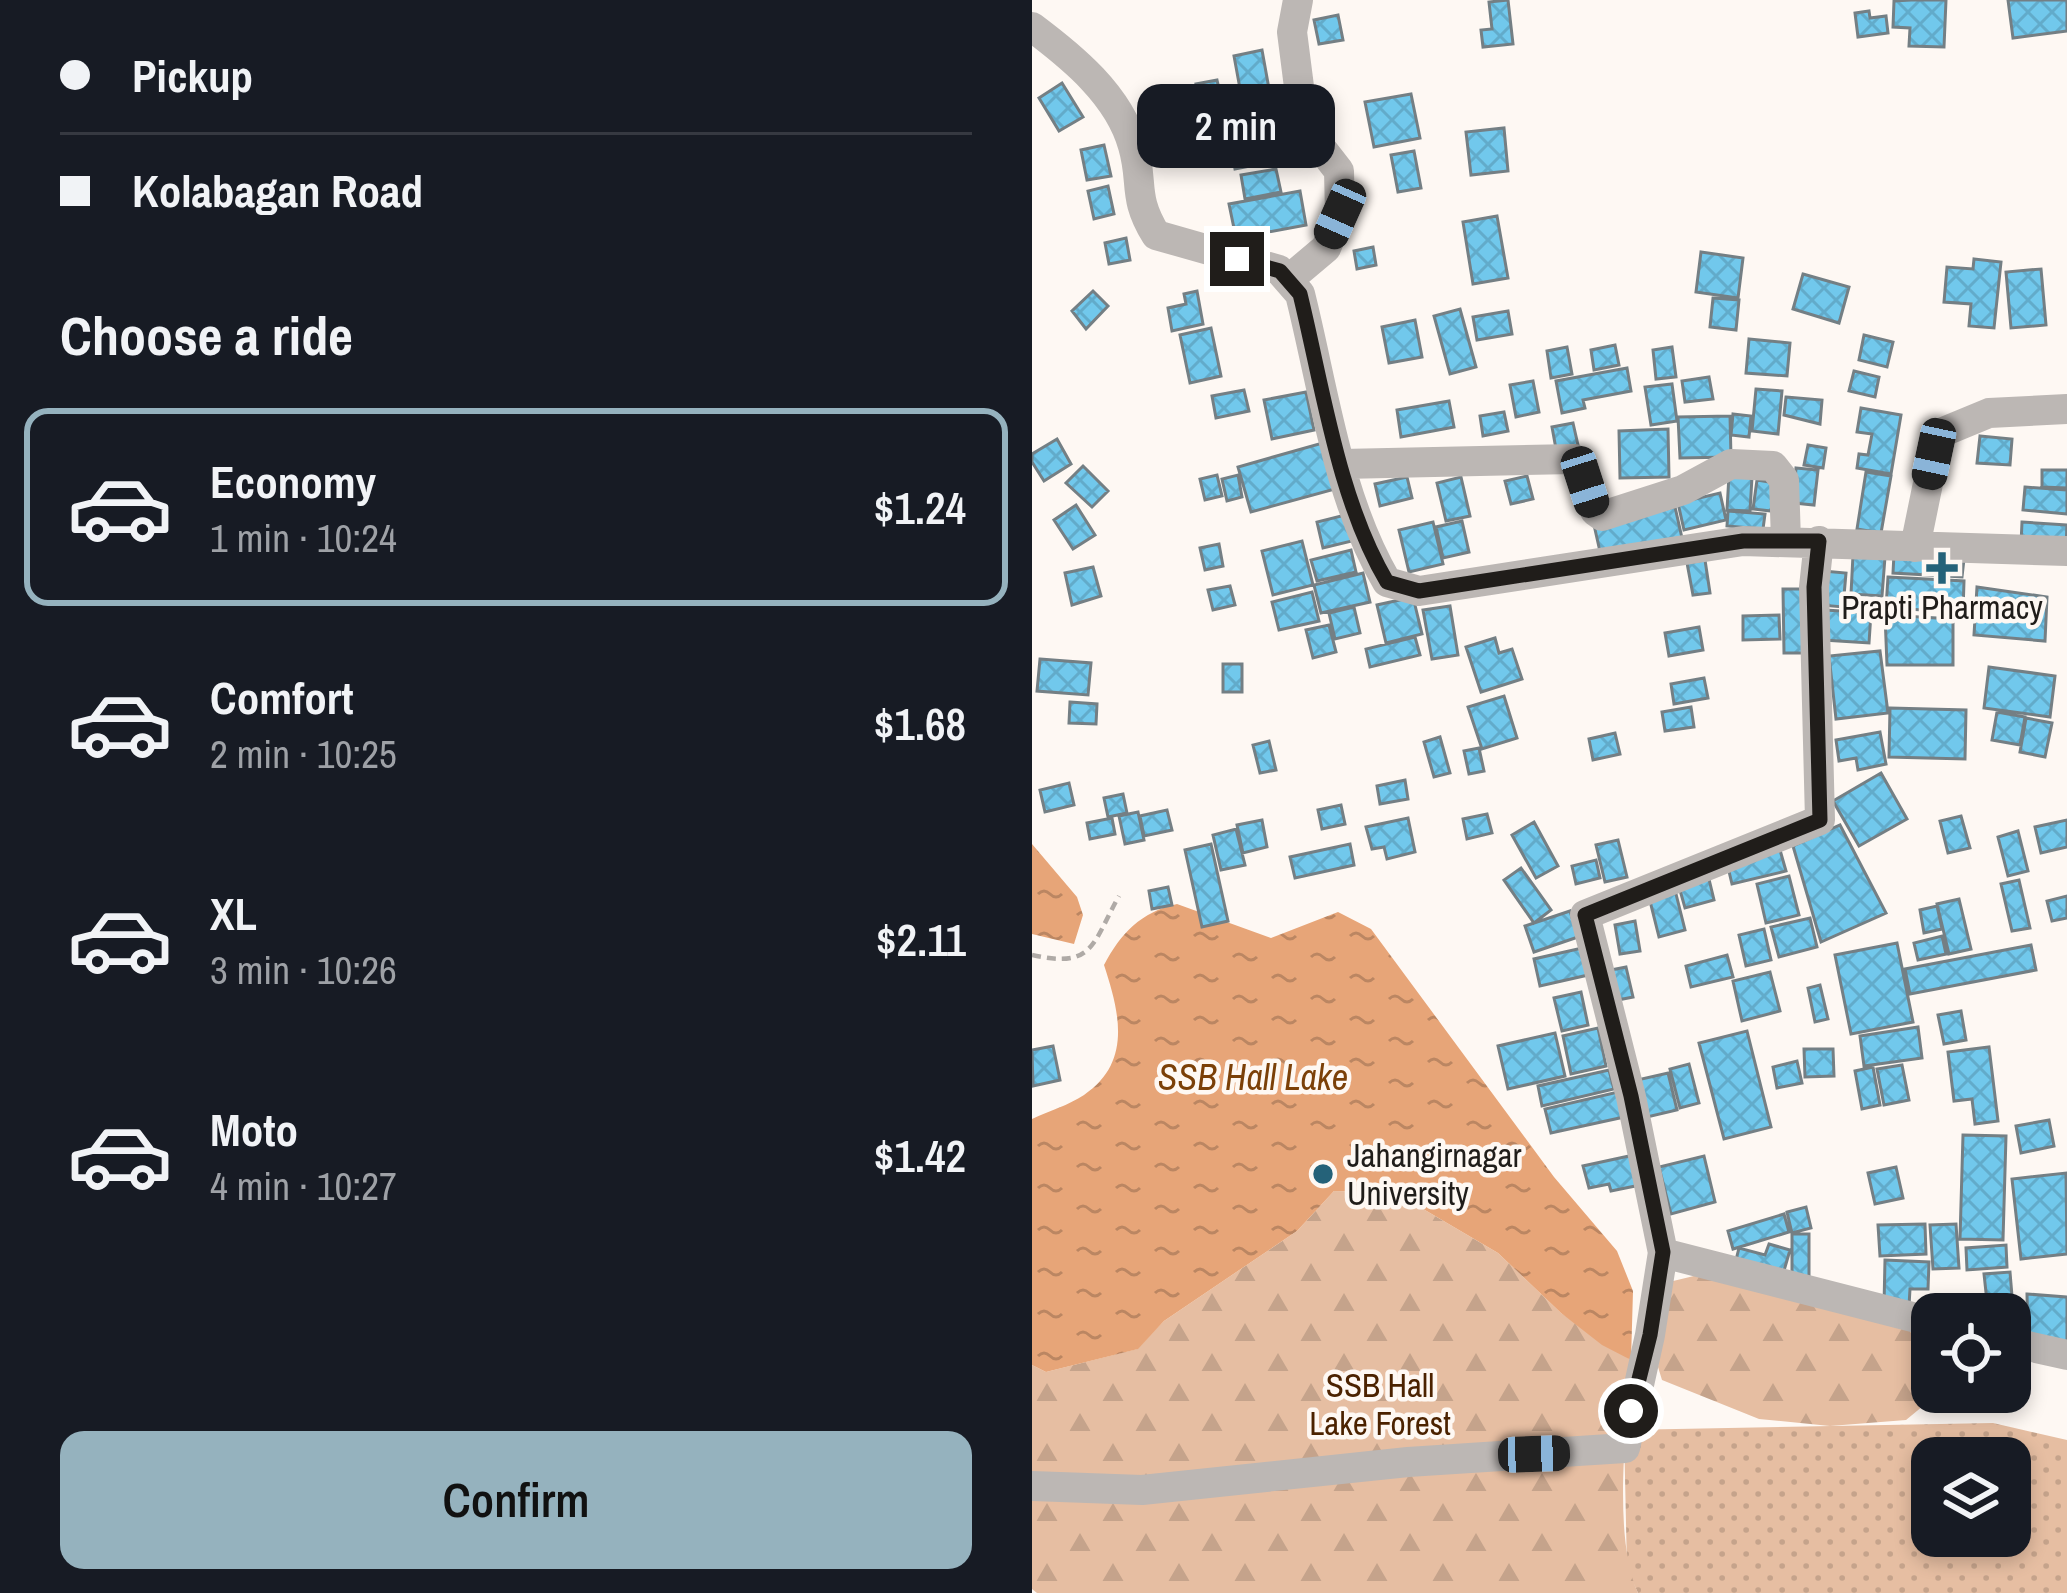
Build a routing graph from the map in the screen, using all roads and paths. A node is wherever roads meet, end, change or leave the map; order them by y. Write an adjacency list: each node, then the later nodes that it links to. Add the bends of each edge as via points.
1 (1298, 0): 3 (street, via 1292,32 1304,126 1339,172 1340,214 1325,248)
2 (1032, 27): 3 (street, via 1107,94 1133,145 1141,210 1156,235)
3 (1288, 280): 5 (street, via 1300,294)
4 (2067, 409): 8 (street, via 1989,413 1943,432)
5 (1342, 464): 6 (street, via 1367,549 1387,582 1419,591); 6 (street, via 1574,459 1602,516 1731,464 1773,466 1784,480)
6 (1786, 541): 7 (street)
7 (1819, 541): 8 (street); 12 (street, via 1820,820 1585,915)
8 (1915, 547): 9 (street)
9 (2067, 551)
10 (1119, 896): 11 (path, via 1078,959)
11 (1032, 955)
12 (1663, 1252): 13 (street); 16 (street, via 1625,1448 1142,1490)
13 (1911, 1317)
14 (2031, 1347): 15 (street)
15 (2067, 1355)
16 (1032, 1486)

